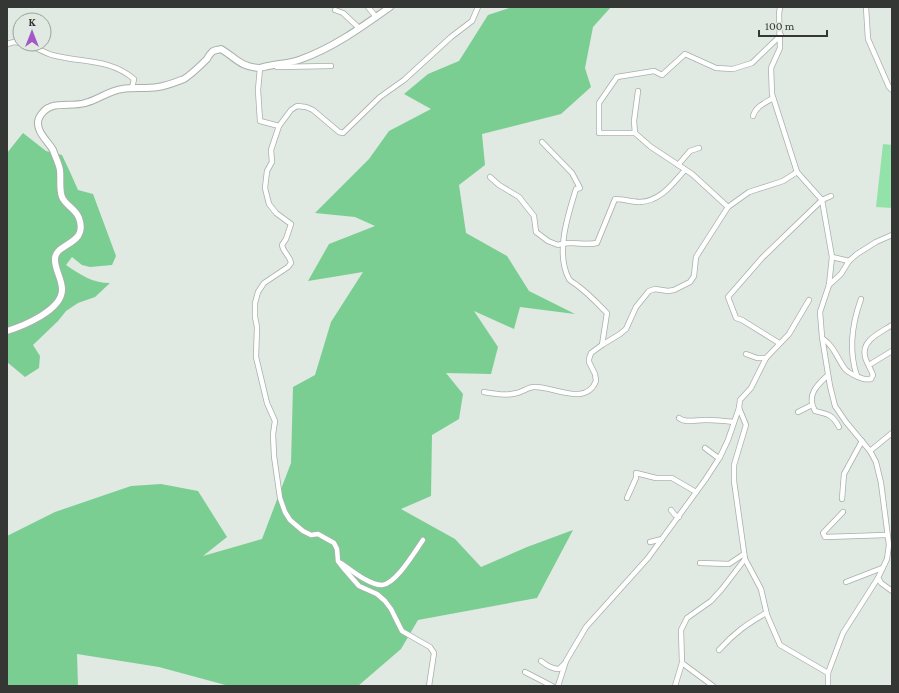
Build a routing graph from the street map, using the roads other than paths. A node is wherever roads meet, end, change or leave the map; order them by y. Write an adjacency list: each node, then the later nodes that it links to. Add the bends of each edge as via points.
1 (368, 7): 7 (street)
2 (390, 7): 7 (street)
3 (478, 7): 18 (street, via 472,21 404,80 380,97 343,133 313,110 297,106)
4 (780, 7): 9 (street)
5 (866, 7): 14 (street, via 868,38)
6 (335, 10): 8 (street, via 343,13)
7 (376, 17): 8 (street)
8 (359, 28): 12 (street, via 319,53 297,61)
9 (781, 35): 16 (street, via 780,48 771,68); 19 (street, via 752,63 733,69 716,68 685,54 662,75 654,72 617,77 599,103 599,133)
10 (45, 52): 13 (street, via 113,66 134,79)
11 (331, 66): 12 (street)
12 (260, 68): 13 (street, via 243,65 221,49 213,52 185,78 157,88); 18 (street, via 260,121)
13 (132, 88): 37 (street, via 107,93 83,104 50,107 39,118 41,133 52,149 60,170 61,195 79,217 80,229 73,243 61,248 56,255 62,291 55,306 35,319)
14 (892, 90)
15 (638, 91): 19 (street)
16 (773, 98): 17 (street, via 755,110); 24 (street)
17 (753, 116)
18 (279, 126): 71 (street, via 271,150 272,162 267,171 265,188 269,204 291,224 282,244 291,263 264,284 258,292 255,304 256,357 267,403 275,421 274,456 280,498 285,512 303,531 311,535 318,534 334,543)
19 (635, 133): 22 (street)
20 (542, 142): 30 (street, via 572,173 580,188 576,189 567,218)
21 (699, 148): 22 (street, via 690,151)
22 (678, 165): 23 (street)
23 (686, 170): 28 (street); 30 (street, via 651,201 615,199 597,243)
24 (797, 172): 27 (street); 28 (street, via 749,192)
25 (490, 177): 30 (street, via 520,197 534,216 536,232 558,245)
26 (831, 196): 27 (street)
27 (822, 200): 31 (street); 39 (street, via 762,258 728,297 736,318)
28 (728, 207): 40 (street, via 696,257 694,276 690,282 674,290 649,291 636,307 626,329)
29 (890, 236): 32 (street, via 866,248)
30 (564, 243): 40 (street, via 563,264 569,280 607,313)
31 (832, 257): 32 (street); 33 (street)
32 (849, 261): 33 (street, via 841,274)
33 (829, 284): 38 (street, via 820,312)
34 (861, 299): 46 (street, via 851,349)
35 (809, 300): 39 (street, via 789,334)
36 (892, 325): 44 (street, via 868,341 865,356)
37 (7, 331)
38 (822, 338): 45 (street); 46 (street, via 833,349 846,370)
39 (779, 344): 43 (street)
40 (602, 345): 47 (street, via 591,353 589,358 596,381 591,389 585,392 567,394 537,387 499,395)
41 (892, 351): 44 (street)
42 (746, 354): 43 (street)
43 (766, 358): 49 (street, via 751,388 740,400)
44 (869, 365): 46 (street, via 873,374 871,379 866,380)
45 (828, 375): 48 (street, via 812,393); 55 (street, via 835,406)
46 (857, 376)
47 (484, 392)
48 (812, 405): 50 (street); 53 (street, via 815,411 834,419)
49 (739, 408): 52 (street); 70 (street, via 746,425 734,465 734,481)
50 (798, 412)
51 (679, 418): 52 (street, via 688,421)
52 (734, 422): 58 (street)
53 (839, 427)
54 (892, 433): 57 (street)
55 (862, 441): 57 (street); 61 (street, via 844,474)
56 (705, 448): 58 (street)
57 (870, 451): 65 (street, via 878,470)
58 (720, 457): 59 (street)
59 (696, 492): 60 (street, via 672,478 656,478 636,473); 64 (street)
60 (627, 498)
61 (842, 499)
62 (671, 510): 64 (street)
63 (842, 512): 65 (street, via 823,533 825,537)
64 (679, 517): 66 (street)
65 (886, 535): 69 (street)
66 (663, 538): 68 (street); 80 (street, via 586,627)
67 (423, 540): 71 (street, via 399,573 382,585 370,582)
68 (650, 542)
69 (890, 547): 73 (street)
70 (744, 556): 72 (street, via 729,564); 77 (street, via 761,589); 81 (street, via 711,601 687,618 681,630)
71 (338, 561): 84 (street, via 359,586 377,594 385,601 402,631 434,652)
72 (700, 563)
73 (882, 568): 74 (street); 75 (street)
74 (878, 578): 76 (street, via 880,583); 83 (street, via 843,633)
75 (846, 582)
76 (892, 591)
77 (766, 613): 78 (street, via 747,624); 83 (street, via 780,645)
78 (719, 650)
79 (541, 661): 80 (street, via 549,668 559,669)
80 (566, 661): 86 (street)
81 (682, 663): 87 (street); 88 (street)
82 (525, 672): 85 (street)
83 (828, 673): 89 (street)
84 (429, 686)
85 (552, 686)
86 (558, 686)
87 (675, 686)
88 (713, 686)
89 (828, 686)

